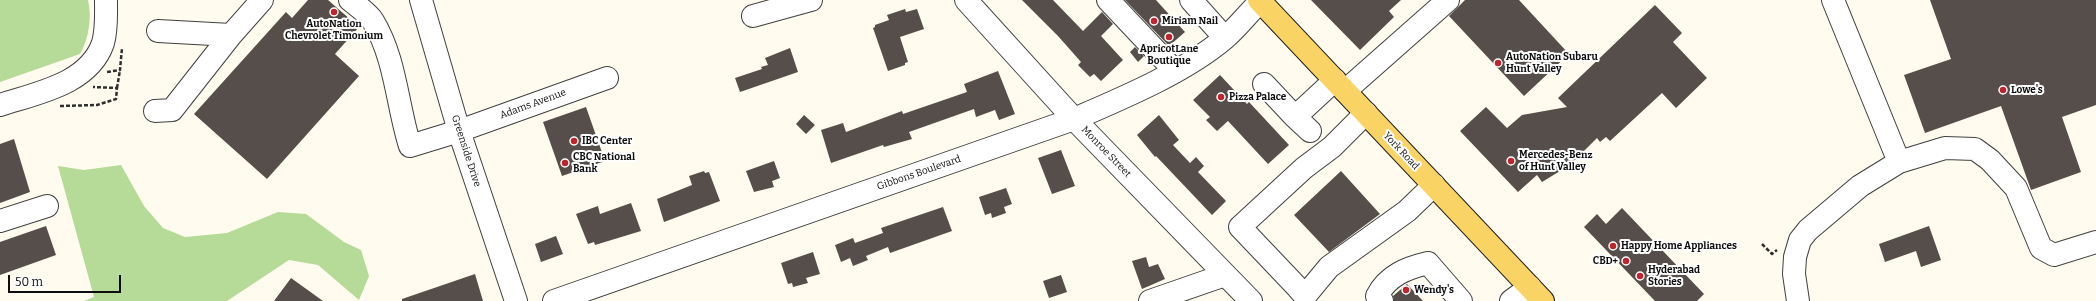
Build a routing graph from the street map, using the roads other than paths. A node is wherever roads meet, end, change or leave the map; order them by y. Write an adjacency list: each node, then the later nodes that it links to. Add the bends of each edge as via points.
1 (106, 0): 20 (street, via 103,42 91,65 55,87)
2 (262, 0): 14 (street)
3 (350, 0): 24 (street, Adams Avenue, via 372,20 385,46 410,146)
4 (421, 0): 24 (street, Greenside Drive)
5 (811, 0): 12 (street)
6 (966, 0): 23 (street, Monroe Street)
7 (1108, 0): 16 (street)
8 (1191, 0): 15 (street)
9 (1260, 0): 15 (street, Gibbons Boulevard); 19 (main road, York Road)
10 (1448, 0): 19 (street)
11 (1832, 0): 25 (street)
12 (753, 16)
13 (158, 31): 14 (street)
14 (231, 35): 21 (street, via 172,110)
15 (1225, 38): 16 (street, Gibbons Boulevard)
16 (1174, 70): 23 (street, Gibbons Boulevard)
17 (607, 78): 24 (street, Adams Avenue)
18 (1264, 84): 19 (street, via 1303,124)
19 (1340, 86): 22 (main road, York Road)
20 (0, 105)
21 (155, 111)
22 (1366, 114): 26 (main road, York Road); 26 (street, via 1240,227 1306,296 1329,268 1407,211)
23 (1074, 119): 30 (street, Monroe Street); 33 (street, Gibbons Boulevard)
24 (460, 131): 32 (street, Greenside Drive)
25 (1899, 162): 29 (street, via 1945,148 1976,149 2016,188 2041,248 2054,255); 39 (street, via 1860,186 1808,230 1800,240 1794,274)
26 (1434, 185): 31 (main road, York Road)
27 (47, 206): 28 (street)
28 (0, 221)
29 (2096, 242)
30 (1225, 274): 34 (street); 35 (street, Monroe Street)
31 (1536, 294): 38 (street)
32 (516, 301)
33 (554, 301)
34 (1150, 301)
35 (1251, 301)
36 (1382, 301): 37 (street, via 1377,296 1382,285 1409,267 1428,263)
37 (1461, 301)
38 (1511, 301)
39 (1798, 301)

